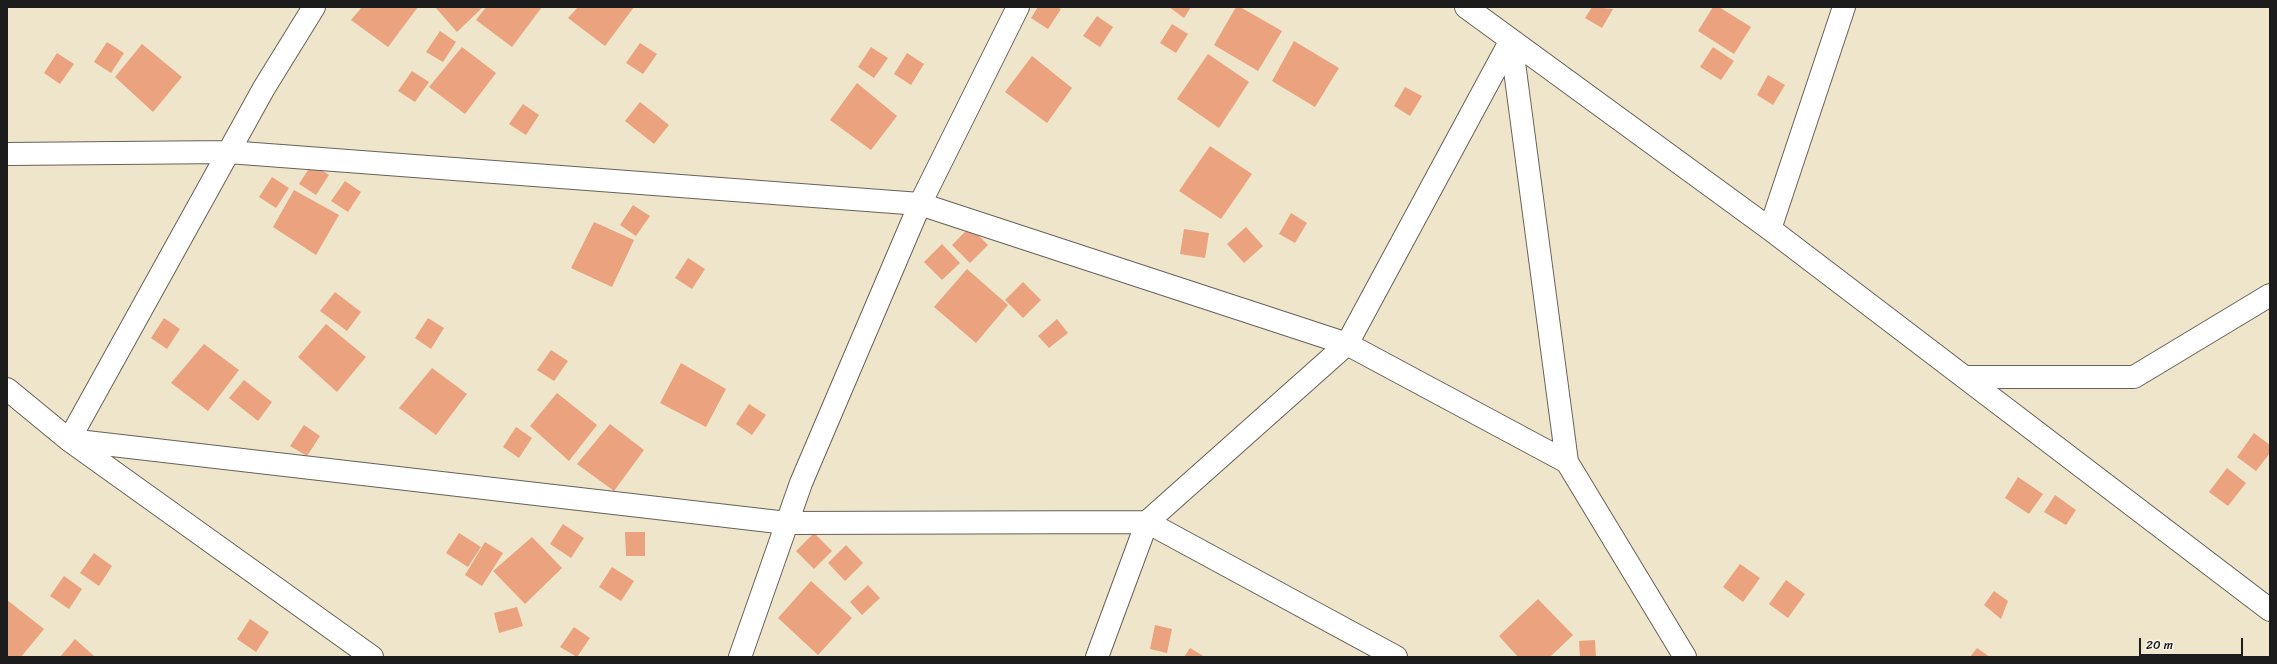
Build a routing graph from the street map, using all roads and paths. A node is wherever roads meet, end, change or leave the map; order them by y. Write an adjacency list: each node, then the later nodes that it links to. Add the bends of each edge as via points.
1 (314, 7): 6 (street)
2 (1018, 7): 8 (street)
3 (1466, 7): 5 (street)
4 (1844, 7): 9 (street)
5 (1512, 40): 9 (street); 11 (street); 15 (street)
6 (228, 152): 7 (street); 8 (street); 14 (street)
7 (7, 154)
8 (920, 204): 11 (street); 17 (street, via 802,483)
9 (1770, 229): 12 (street)
10 (2270, 295): 12 (street, via 2134,377)
11 (1347, 344): 15 (street); 16 (street)
12 (1967, 377): 18 (street)
13 (7, 389): 14 (street)
14 (68, 440): 17 (street); 19 (street)
15 (1567, 462): 23 (street)
16 (1147, 522): 17 (street); 21 (street); 22 (street)
17 (788, 523): 20 (street)
18 (2270, 610)
19 (368, 656)
20 (740, 657)
21 (1097, 657)
22 (1396, 657)
23 (1685, 657)

